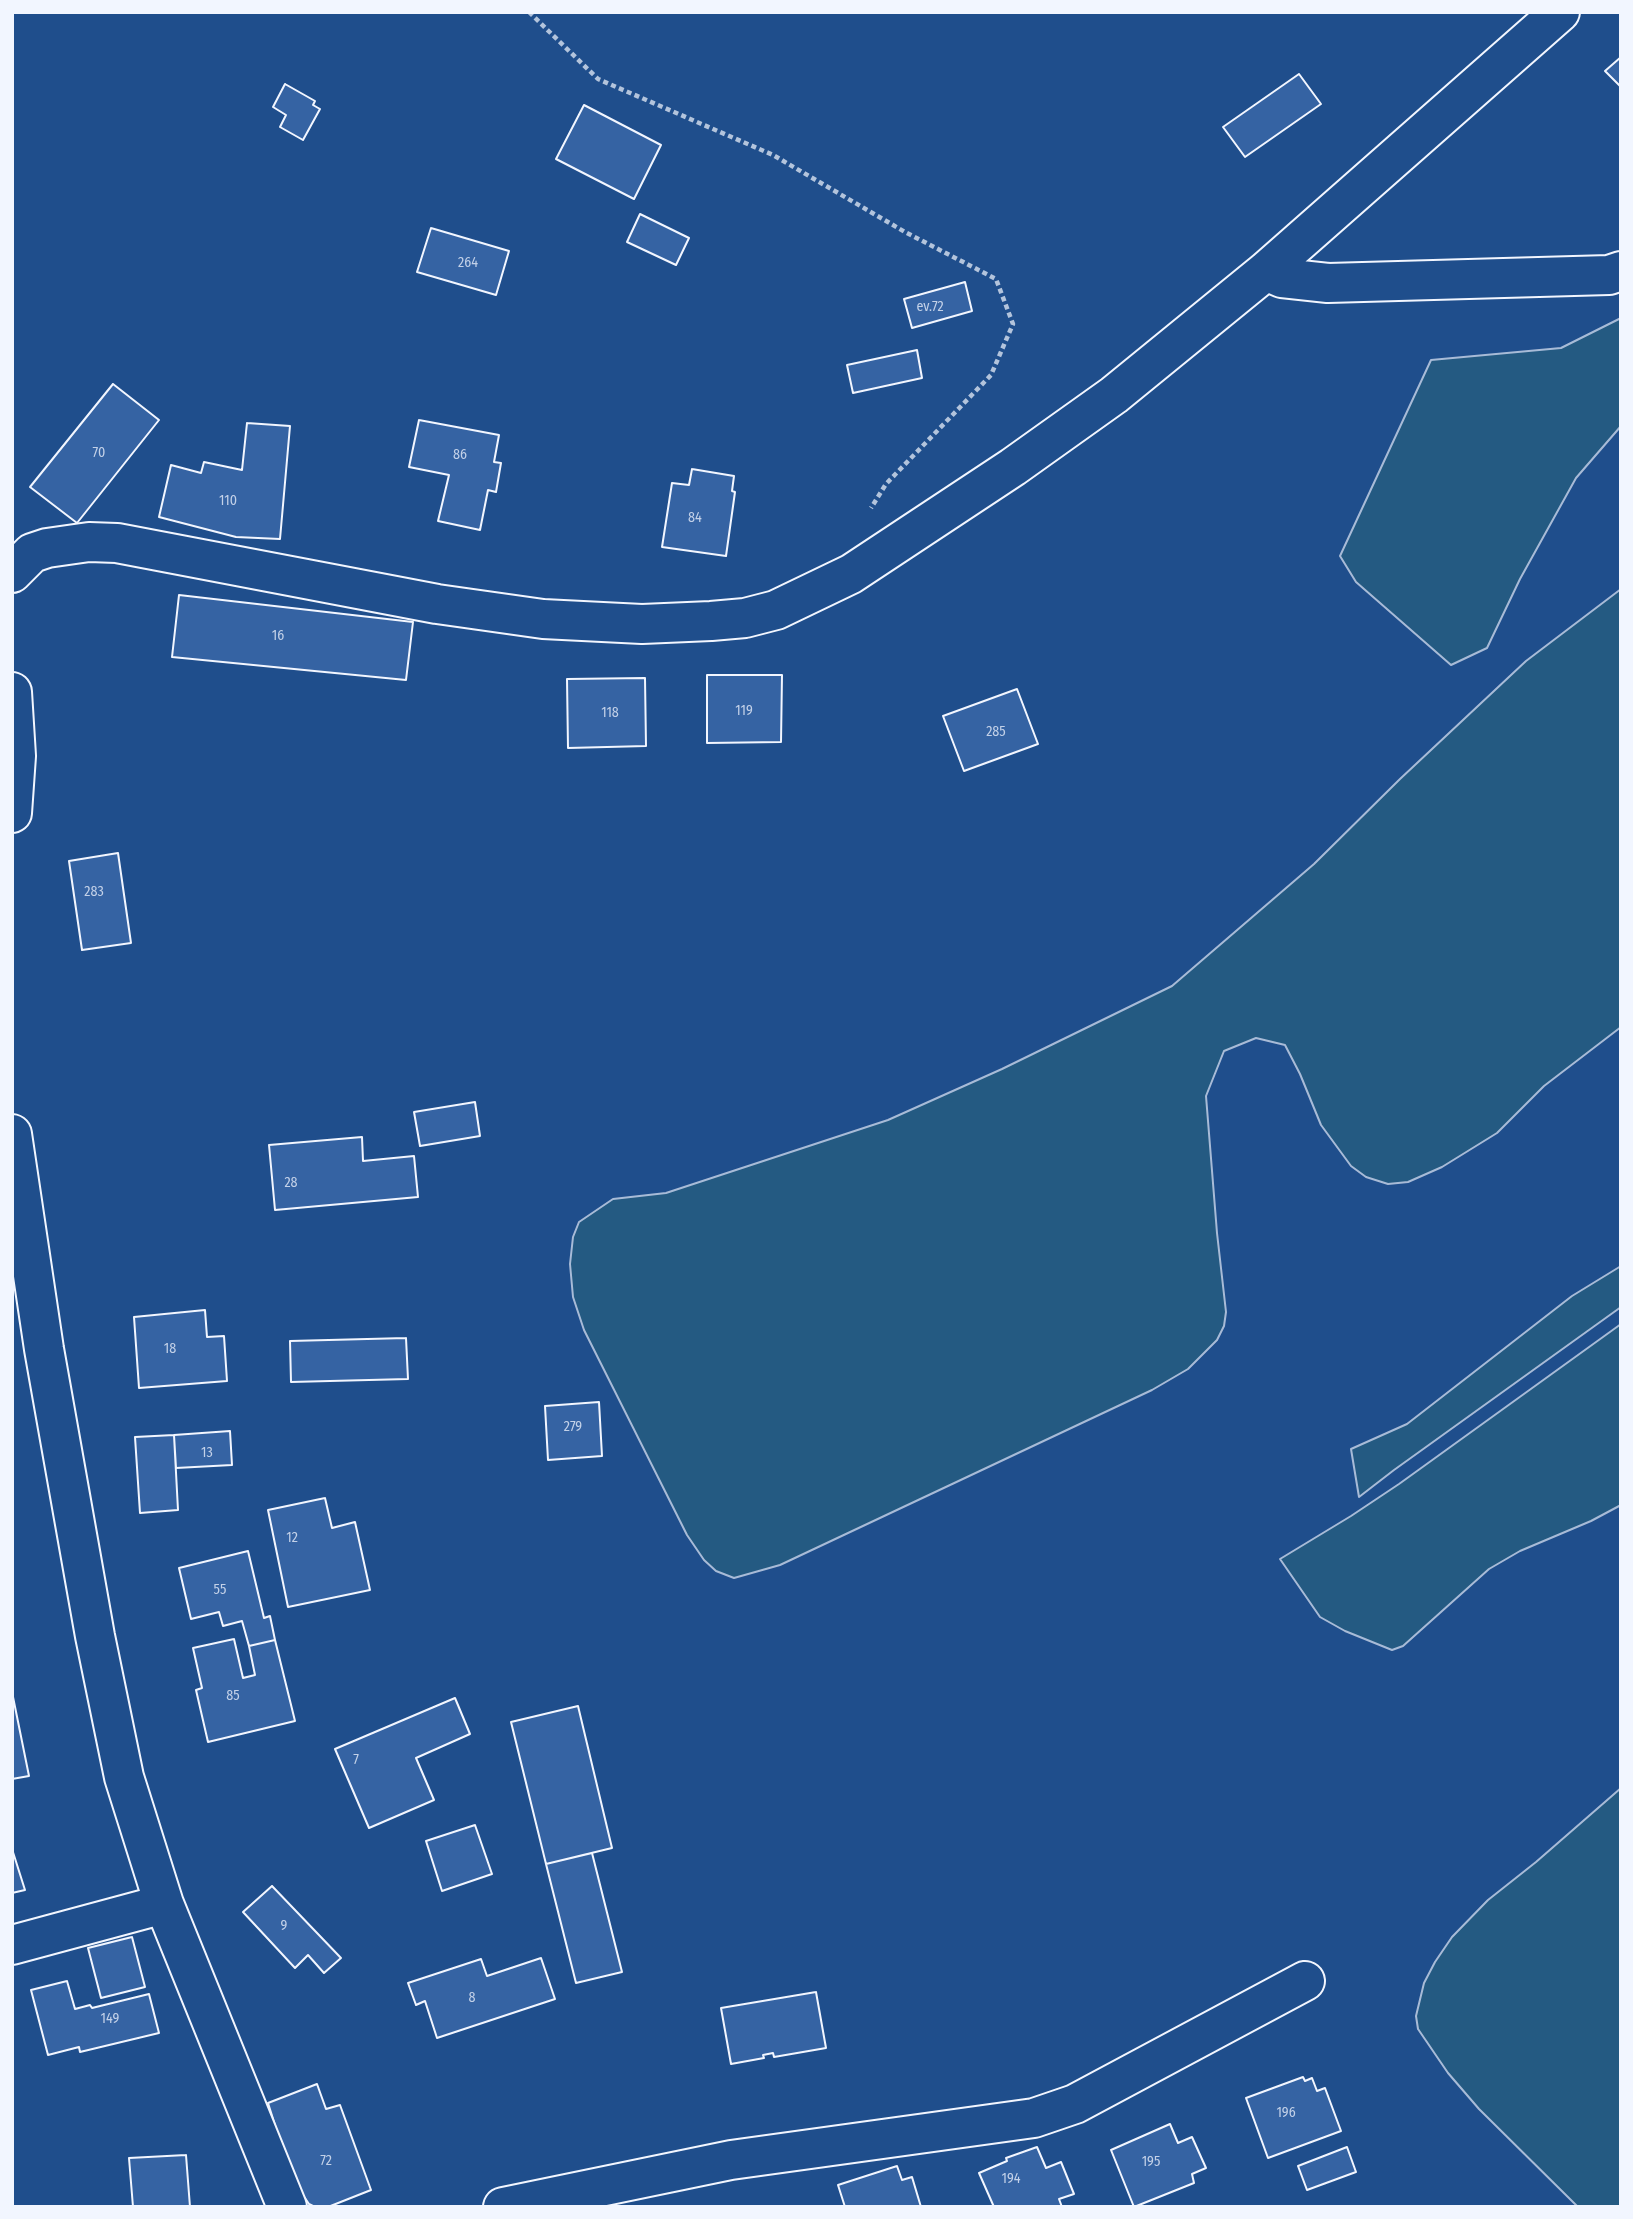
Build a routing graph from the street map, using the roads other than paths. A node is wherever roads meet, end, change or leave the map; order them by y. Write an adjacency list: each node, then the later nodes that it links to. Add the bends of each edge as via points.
1 (1560, 12): 2 (street)
2 (1266, 271): 3 (street, via 1282,278 1328,283 1609,275); 4 (street, via 1114,395 1013,467 851,574 776,610 745,618 642,624 543,619 437,604 117,543 47,548 32,554)
3 (1621, 271)
4 (12, 573)
5 (12, 692): 6 (street, via 16,756)
6 (12, 813)
7 (13, 1148): 8 (street, via 105,1690 124,1777)
8 (164, 1904): 9 (street); 12 (street)
9 (12, 1945)
10 (1305, 1981): 11 (street, via 1075,2104 1034,2118 732,2160)
11 (598, 2197): 13 (street)
12 (287, 2207)
13 (503, 2207)

